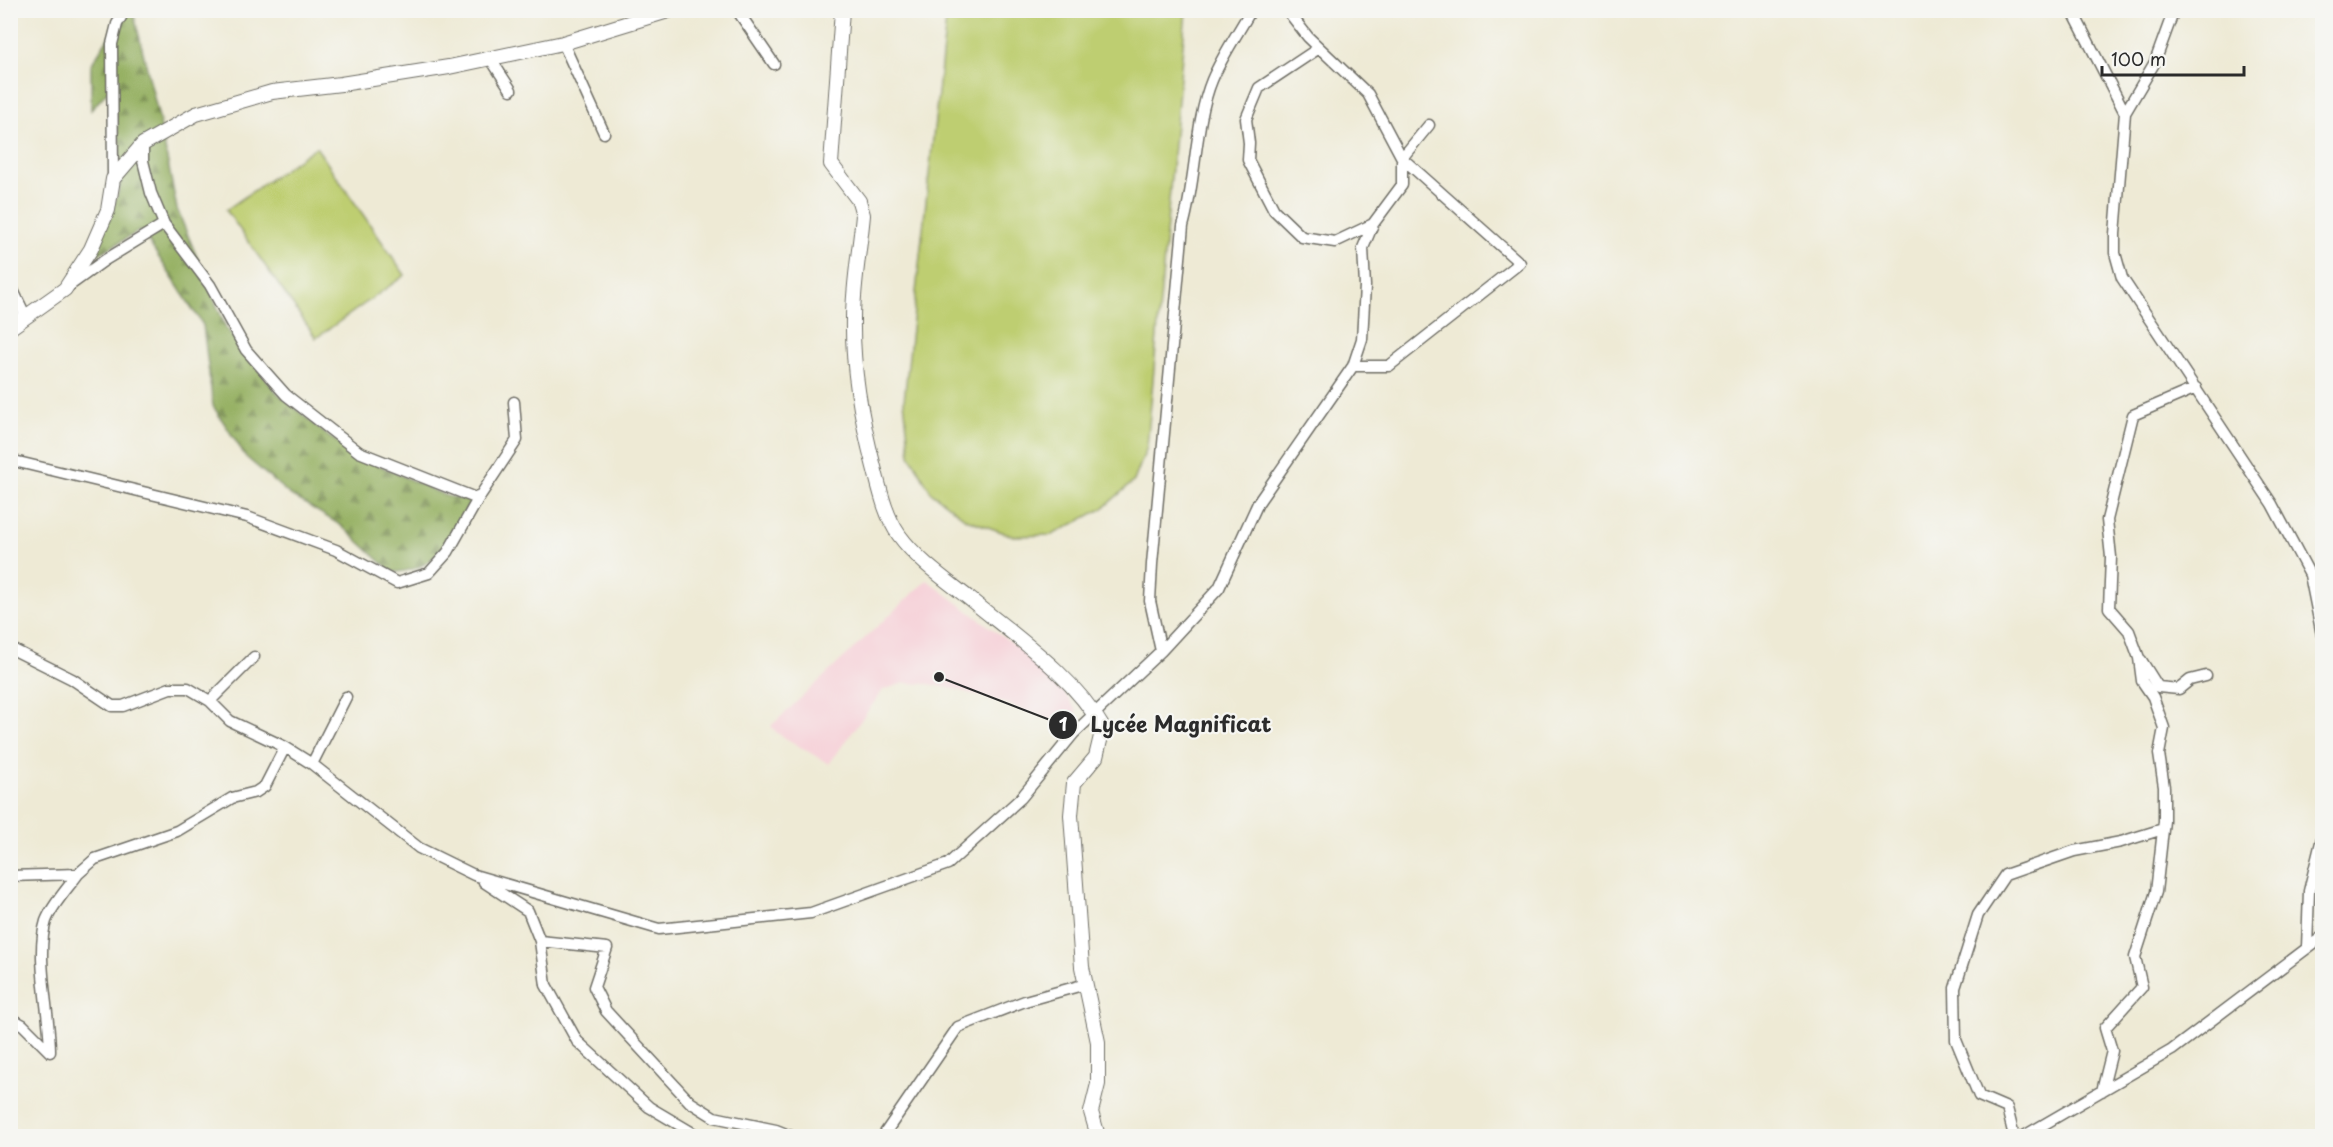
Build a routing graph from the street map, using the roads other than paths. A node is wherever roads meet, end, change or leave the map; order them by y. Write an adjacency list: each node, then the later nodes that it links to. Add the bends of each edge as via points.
1 (125, 10): 19 (street, via 112,44)
2 (671, 10): 9 (street)
3 (738, 10): 12 (street)
4 (842, 10): 39 (street, via 831,164 859,201 863,215 853,318 855,369 861,418 886,510 900,536 936,573 1020,639 1063,678)
5 (1251, 10): 33 (street, via 1212,80 1183,226 1150,602)
6 (1287, 10): 10 (street)
7 (2072, 10): 14 (street)
8 (2174, 10): 14 (street, via 2155,62)
9 (563, 43): 11 (street); 16 (street)
10 (1319, 48): 18 (street, via 1368,94); 21 (street, via 1259,88 1246,119 1248,160 1274,210 1302,237 1335,242)
11 (490, 58): 13 (street); 17 (street, via 272,92 196,114)
12 (774, 64)
13 (511, 90)
14 (2125, 113): 27 (street, via 2115,253 2122,278)
15 (1429, 125): 18 (street)
16 (604, 134)
17 (143, 144): 19 (street); 20 (street, via 151,192)
18 (1402, 158): 21 (street, via 1402,185); 26 (street, via 1520,263 1389,366)
19 (113, 179): 23 (street, via 108,210 91,249)
20 (164, 224): 23 (street); 30 (street, via 210,285 246,350 286,395 358,452)
21 (1374, 224): 26 (street, via 1363,248 1362,339)
22 (10, 284): 24 (street)
23 (65, 289): 24 (street)
24 (26, 317): 25 (street)
25 (10, 328)
26 (1353, 366): 33 (street, via 1258,503 1219,588)
27 (2196, 388): 31 (street, via 2272,504 2310,575); 35 (street, via 2133,415 2107,520 2111,557 2109,608 2129,631)
28 (514, 402): 30 (street, via 517,440)
29 (10, 460): 30 (street, via 247,517 336,550 398,583 429,573 448,552)
30 (478, 499)
31 (2322, 635)
32 (10, 648): 38 (street, via 72,679 112,706 123,706 170,687 188,688)
33 (1161, 651): 39 (street)
34 (254, 657): 38 (street)
35 (2139, 658): 36 (street, via 2158,687 2179,689 2190,680); 42 (street, via 2142,681 2154,696 2164,728 2158,754 2164,787)
36 (2206, 676)
37 (346, 697): 41 (street)
38 (210, 702): 40 (street, via 230,721)
39 (1095, 715): 45 (street, via 1074,733 1022,798 948,864 812,913 659,928); 50 (street, via 1103,728 1096,757 1074,783 1071,815)
40 (285, 747): 41 (street); 44 (street, via 265,786 256,792 232,798 177,831 95,859)
41 (312, 764): 45 (street, via 419,848)
42 (2163, 829): 52 (street, via 2156,892 2135,957 2142,987 2105,1028 2112,1051); 57 (street, via 2074,851 2005,875 1978,915 1956,988 1956,1040 1979,1096 2007,1108)
43 (2322, 838): 49 (street, via 2309,891)
44 (78, 874): 46 (street); 51 (street, via 46,919 41,948 50,1052 24,1025)
45 (474, 875): 48 (street, via 528,911)
46 (10, 876)
47 (2322, 937): 49 (street)
48 (540, 941): 53 (street, via 546,985 577,1041 649,1107); 54 (street, via 607,948 594,987 606,1011 690,1101 714,1117 776,1130)
49 (2307, 948): 52 (street, via 2172,1050)
50 (1086, 984): 55 (street, via 1025,1001 958,1027); 56 (street, via 1098,1042 1098,1084 1091,1112)
51 (10, 1018)
52 (2102, 1091): 58 (street)
53 (698, 1137)
54 (791, 1137)
55 (883, 1137)
56 (1098, 1137)
57 (2014, 1137)
58 (2024, 1137)

